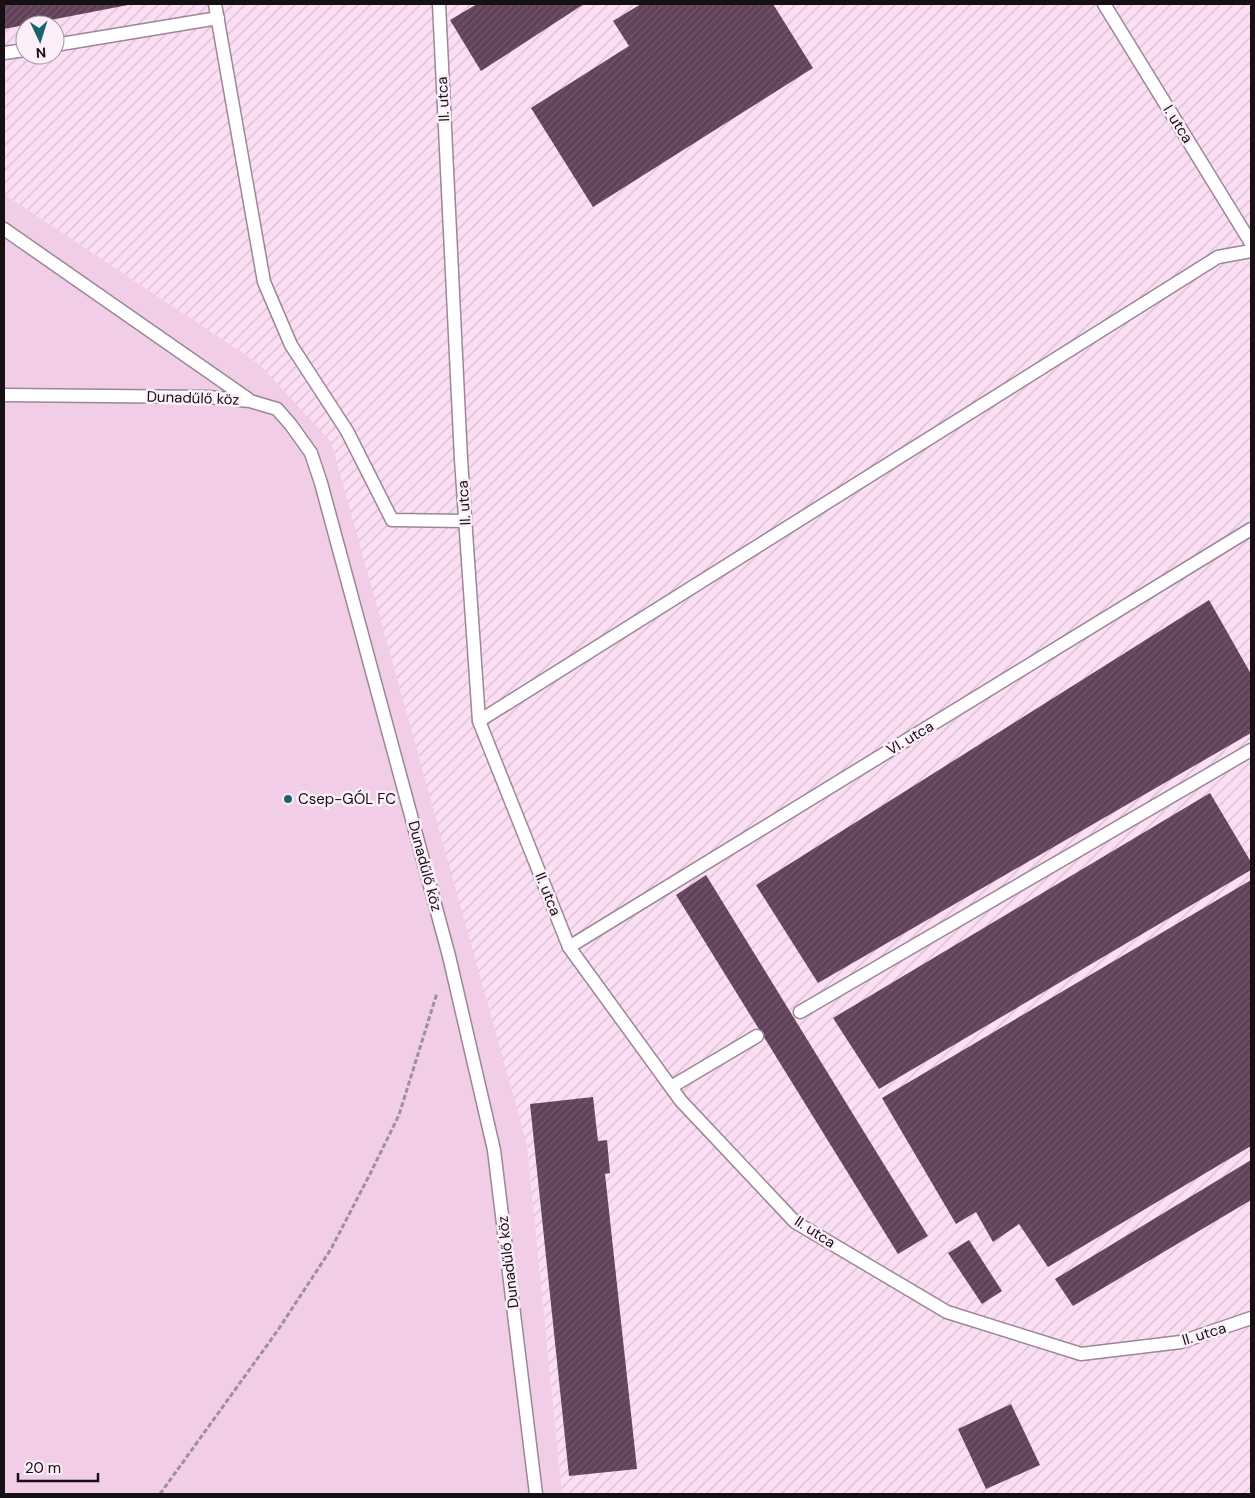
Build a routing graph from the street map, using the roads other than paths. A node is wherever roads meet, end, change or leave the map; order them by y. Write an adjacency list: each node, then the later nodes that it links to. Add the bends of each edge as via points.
1 (215, 4): 4 (lane)
2 (438, 4): 11 (lane, II. utca)
3 (1104, 4): 7 (lane, I. utca)
4 (218, 18): 5 (lane); 11 (lane, via 264,282 291,345 347,431 392,520)
5 (65, 43)
6 (4, 229): 10 (lane)
7 (1251, 243)
8 (1251, 251): 13 (lane, via 1218,257)
9 (4, 395): 10 (lane, Dunadűlő köz, via 208,397)
10 (250, 401): 20 (lane, Dunadűlő köz, via 277,409 311,453 322,483 449,956 494,1150)
11 (465, 521): 13 (lane, II. utca)
12 (1251, 530): 15 (lane, VI. utca)
13 (479, 721): 15 (lane, II. utca)
14 (1251, 750): 16 (lane)
15 (569, 946): 18 (lane, II. utca)
16 (800, 1012)
17 (757, 1036): 18 (lane)
18 (671, 1087): 19 (lane, II. utca, via 795,1222 947,1312 1081,1354 1181,1342)
19 (1251, 1318)
20 (536, 1494)

